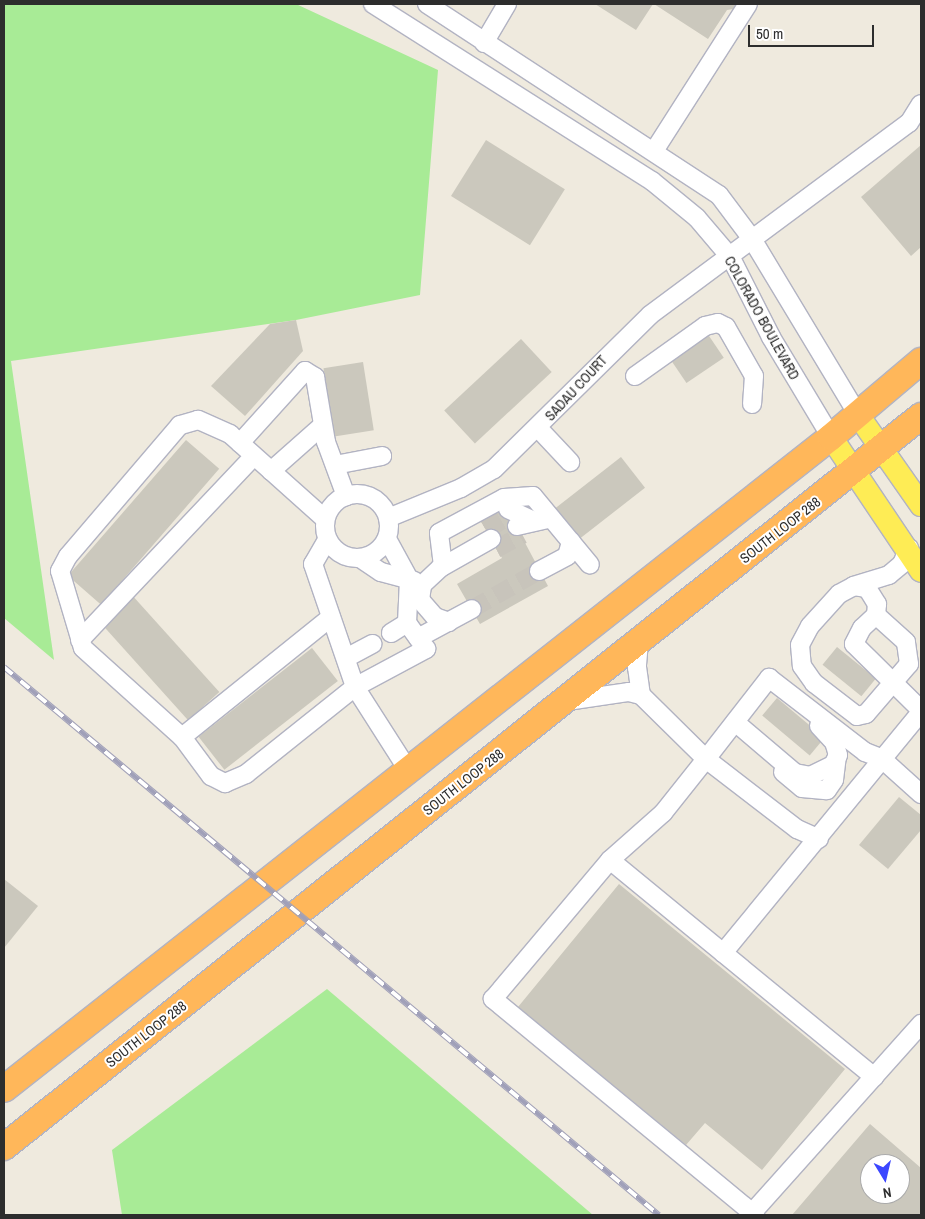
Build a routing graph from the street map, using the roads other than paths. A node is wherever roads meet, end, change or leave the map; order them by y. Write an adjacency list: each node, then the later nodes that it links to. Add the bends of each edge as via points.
1 (373, 4): 5 (street, COLORADO BOULEVARD)
2 (507, 4): 6 (street)
3 (748, 4): 8 (street)
4 (438, 7): 5 (street); 6 (street)
5 (426, 37): 10 (street, COLORADO BOULEVARD, via 652,180 697,218)
6 (484, 43): 8 (street)
7 (921, 104): 9 (street, SADAU COURT, via 909,122)
8 (654, 151): 9 (street, via 719,195)
9 (752, 240): 10 (street, SADAU COURT); 14 (street)
10 (731, 258): 17 (street, SADAU COURT, via 650,315); 18 (street, COLORADO BOULEVARD, via 771,337)
11 (921, 361): 14 (highway)
12 (635, 376): 13 (street, via 705,326 718,323 726,327 754,376)
13 (752, 404)
14 (858, 415): 18 (highway); 20 (main road)
15 (921, 416): 20 (highway, SOUTH LOOP 288)
16 (323, 425): 19 (street, via 315,377 305,371); 24 (street); 25 (street)
17 (538, 428): 23 (street); 29 (street, SADAU COURT, via 478,478)
18 (831, 437): 26 (main road, COLORADO BOULEVARD); 66 (highway)
19 (240, 443): 21 (street); 52 (street, via 212,424 198,420 180,425 68,556 60,570)
20 (883, 449): 26 (highway, SOUTH LOOP 288); 28 (main road)
21 (254, 456): 25 (street); 52 (street)
22 (382, 456): 24 (street)
23 (570, 462)
24 (335, 465): 27 (street)
25 (272, 471): 31 (street)
26 (854, 471): 37 (main road, COLORADO BOULEVARD); 53 (highway, SOUTH LOOP 288)
27 (346, 496): 29 (street, via 356,494 376,500); 31 (street, via 333,505)
28 (921, 505)
29 (388, 518): 34 (street)
30 (551, 518): 32 (street); 36 (street); 40 (street, via 533,496 504,498 439,533)
31 (325, 519): 35 (street)
32 (518, 521)
33 (489, 535): 40 (street)
34 (387, 539): 38 (street, via 373,555); 43 (street)
35 (327, 540): 38 (street, via 342,555); 47 (street, via 313,564)
36 (571, 542): 39 (street); 41 (street, via 567,556)
37 (909, 548): 42 (main road, COLORADO BOULEVARD); 44 (street, via 902,564 889,575)
38 (360, 558): 43 (street, via 381,572)
39 (590, 565)
40 (443, 566): 43 (street)
41 (539, 571)
42 (921, 571)
43 (415, 582): 48 (street, via 420,600 435,616); 49 (street)
44 (854, 586): 46 (street, via 867,588 874,595); 57 (street, via 839,594 810,626 800,645 802,666 814,683 857,716 870,711)
45 (472, 609): 48 (street)
46 (876, 615): 57 (street, via 906,642 910,652 909,664); 57 (street, via 862,628 854,644)
47 (331, 617): 55 (street); 63 (street)
48 (449, 622): 51 (street)
49 (407, 623): 50 (street); 51 (street)
50 (391, 633)
51 (418, 638): 58 (street, via 426,649)
52 (80, 640): 63 (street, via 83,648)
53 (639, 642): 59 (street, via 636,667); 60 (highway, SOUTH LOOP 288)
54 (372, 644): 55 (street)
55 (346, 658): 58 (street)
56 (766, 682): 62 (street); 62 (street, via 826,732 838,755 834,765 810,776 795,773); 65 (street, via 769,678 777,681 865,752)
57 (894, 684): 61 (street)
58 (355, 687): 63 (street, via 246,774 225,783 210,776); 66 (street)
59 (641, 695): 60 (street, via 629,692); 64 (street)
60 (564, 702): 74 (highway, SOUTH LOOP 288)
61 (921, 711): 65 (street)
62 (733, 725): 64 (street)
63 (182, 737)
64 (706, 758): 68 (street, via 797,828); 69 (street, via 663,813)
65 (881, 758): 67 (street); 68 (street)
66 (408, 770): 73 (highway)
67 (921, 794)
68 (820, 839): 70 (street)
69 (610, 860): 70 (street); 75 (street, via 493,999)
70 (724, 953): 72 (street)
71 (921, 1024): 72 (street)
72 (874, 1077): 75 (street)
73 (4, 1089)
74 (4, 1147)
75 (753, 1214)

